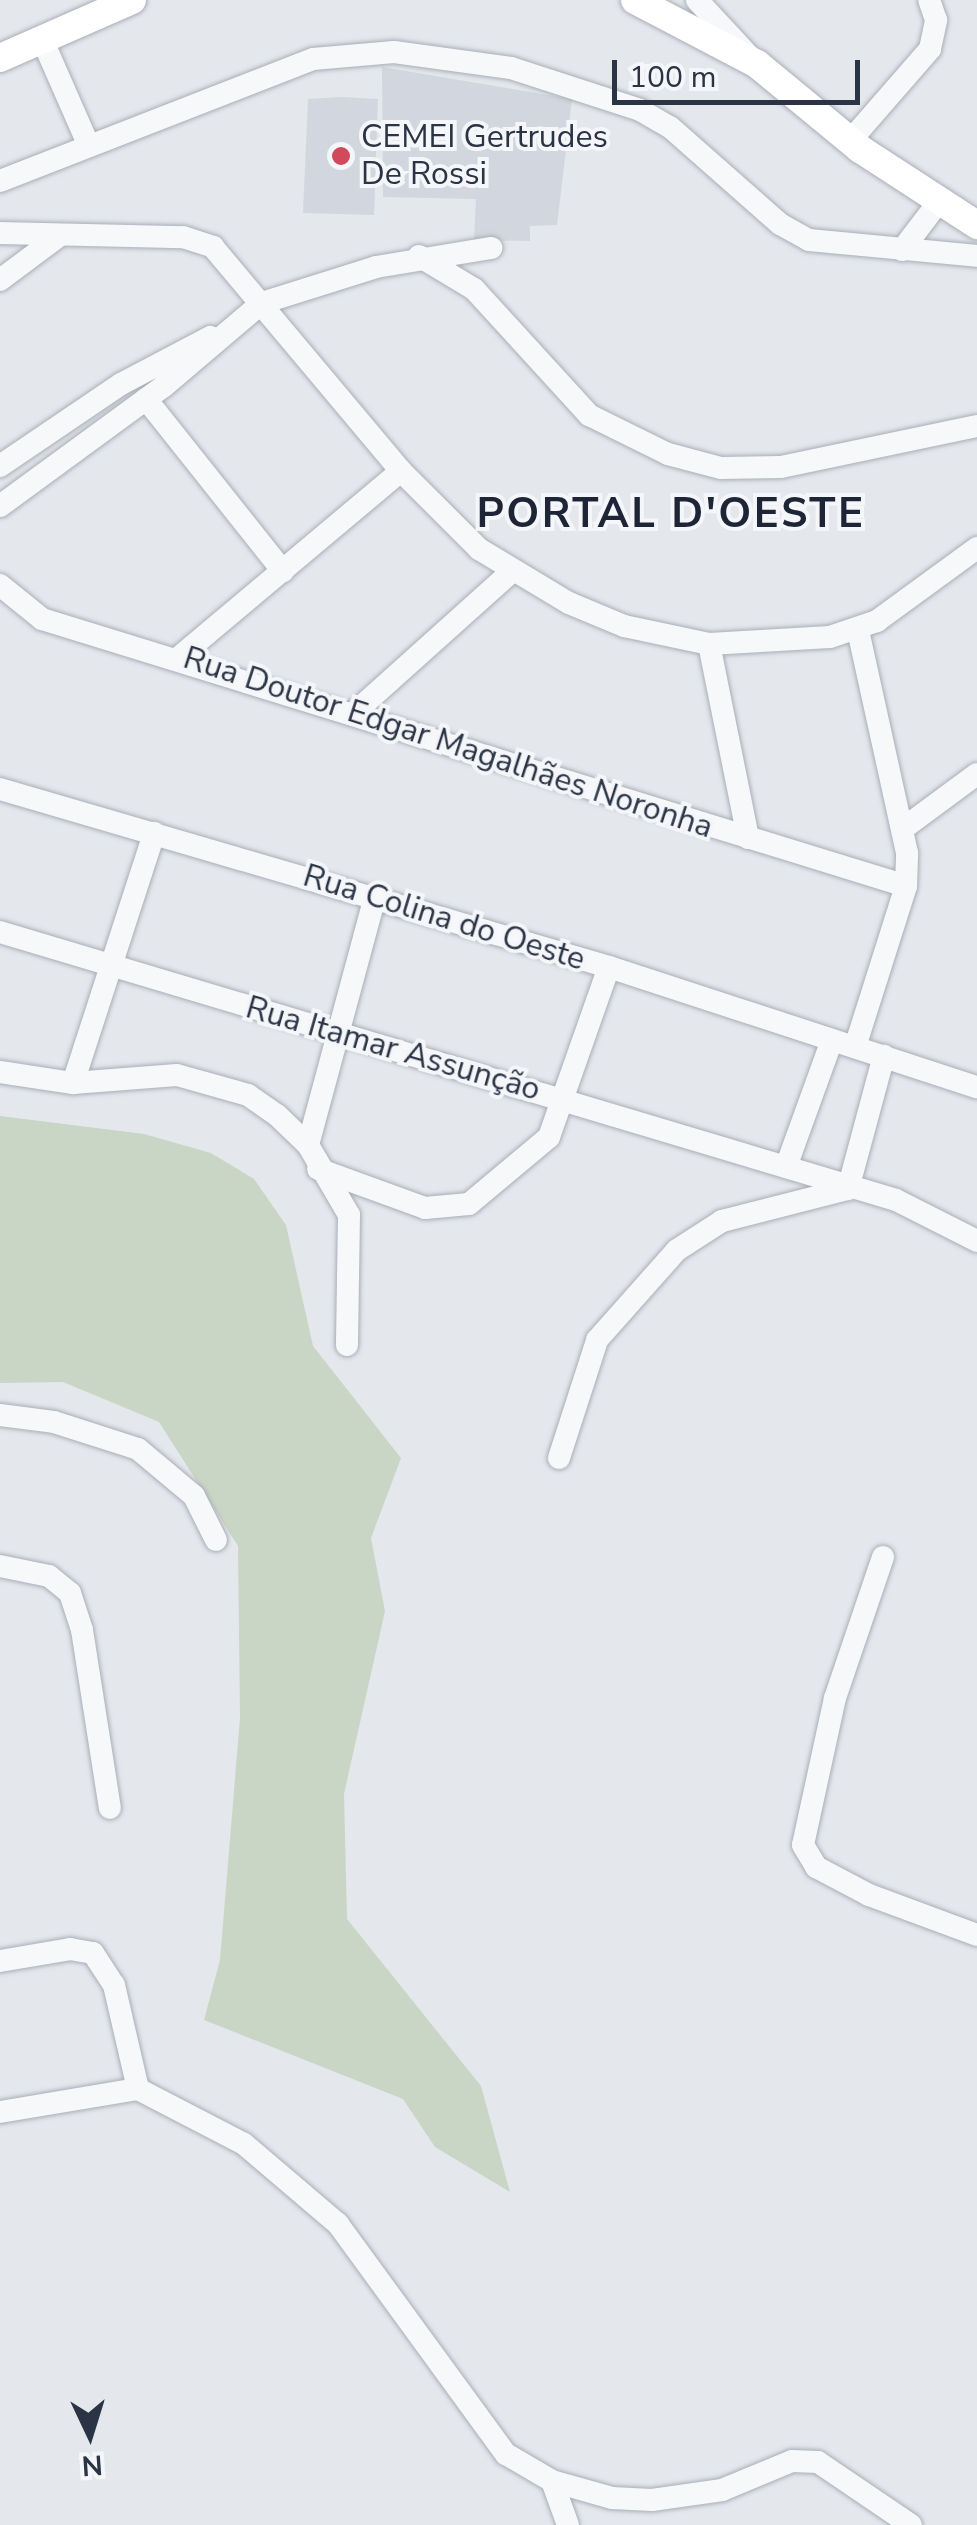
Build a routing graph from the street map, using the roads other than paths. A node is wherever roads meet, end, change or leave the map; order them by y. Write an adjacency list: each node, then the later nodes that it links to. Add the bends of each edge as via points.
1 (132, 0): 5 (main road)
2 (635, 0): 7 (main road)
3 (697, 0): 7 (street)
4 (928, 0): 8 (street, via 936,20 930,49)
5 (42, 38): 6 (main road); 9 (street)
6 (0, 58)
7 (757, 64): 8 (main road)
8 (850, 142): 11 (main road)
9 (88, 144): 10 (street); 16 (street, via 313,59 394,52 459,59 511,68 640,110 692,144 794,234 845,248)
10 (0, 181)
11 (937, 204): 12 (main road); 16 (street)
12 (977, 225)
13 (0, 233): 14 (street)
14 (59, 236): 19 (street); 20 (street, via 201,242)
15 (491, 248): 17 (street)
16 (902, 250): 18 (street)
17 (419, 256): 20 (street); 23 (street, via 474,289 589,416 668,454 720,468 780,467)
18 (977, 256)
19 (0, 280)
20 (262, 303): 21 (street); 25 (street)
21 (227, 329): 22 (street); 24 (street, via 120,384)
22 (146, 399): 26 (street); 28 (street)
23 (977, 426)
24 (0, 466)
25 (401, 470): 28 (street); 29 (street)
26 (0, 506)
27 (977, 548): 31 (street)
28 (283, 571): 33 (street)
29 (511, 572): 32 (street, via 624,626); 34 (street)
30 (0, 585): 33 (street, Rua Doutor Edgar Magalhães Noronha, via 17,605 42,618)
31 (858, 630): 32 (street); 37 (street)
32 (708, 644): 39 (street)
33 (178, 658): 34 (street, Rua Doutor Edgar Magalhães Noronha)
34 (354, 714): 39 (street, Rua Doutor Edgar Magalhães Noronha)
35 (977, 774): 37 (street)
36 (0, 790): 38 (street, Rua Colina do Oeste)
37 (905, 826): 40 (street)
38 (154, 833): 41 (street, Rua Colina do Oeste); 43 (street)
39 (748, 838): 40 (street, Rua Doutor Edgar Magalhães Noronha)
40 (906, 886): 47 (street)
41 (375, 896): 44 (street, Rua Colina do Oeste); 45 (street)
42 (0, 932): 43 (street, Rua Itamar Assunção)
43 (112, 967): 45 (street, Rua Itamar Assunção); 51 (street)
44 (609, 967): 46 (street, Rua Colina do Oeste); 53 (street)
45 (336, 1036): 53 (street, Rua Itamar Assunção); 55 (street)
46 (832, 1040): 47 (street, Rua Colina do Oeste); 56 (street)
47 (855, 1047): 48 (street, Rua Colina do Oeste)
48 (884, 1056): 50 (street, Rua Colina do Oeste); 58 (street)
49 (0, 1072): 51 (street)
50 (953, 1080): 52 (street, Rua Colina do Oeste); 54 (street)
51 (72, 1083): 55 (street, via 176,1075 215,1083 248,1096)
52 (977, 1087)
53 (567, 1098): 56 (street, Rua Itamar Assunção); 57 (street, via 534,1154 470,1204 426,1208)
54 (977, 1104)
55 (308, 1145): 57 (street)
56 (786, 1167): 58 (street, Rua Itamar Assunção)
57 (318, 1169): 60 (street, via 349,1216)
58 (848, 1189): 59 (street, Rua Itamar Assunção, via 932,1212); 62 (street, via 722,1221 677,1250 597,1340)
59 (977, 1241)
60 (347, 1344)
61 (0, 1416): 63 (street, via 54,1422 138,1449 194,1496)
62 (559, 1458)
63 (216, 1540)
64 (882, 1556): 67 (street, via 835,1698 804,1846 816,1867 868,1896)
65 (0, 1566): 66 (street, via 49,1576 70,1592)
66 (110, 1808)
67 (977, 1936)
68 (0, 1962): 69 (street, via 70,1948 94,1954 114,1985)
69 (138, 2090): 70 (street); 71 (street, via 244,2144 313,2200 383,2281 506,2454)
70 (0, 2112)
71 (552, 2481): 72 (street); 73 (street, via 612,2498 652,2500 722,2490 792,2461 818,2462)
72 (568, 2525)
73 (911, 2525)

